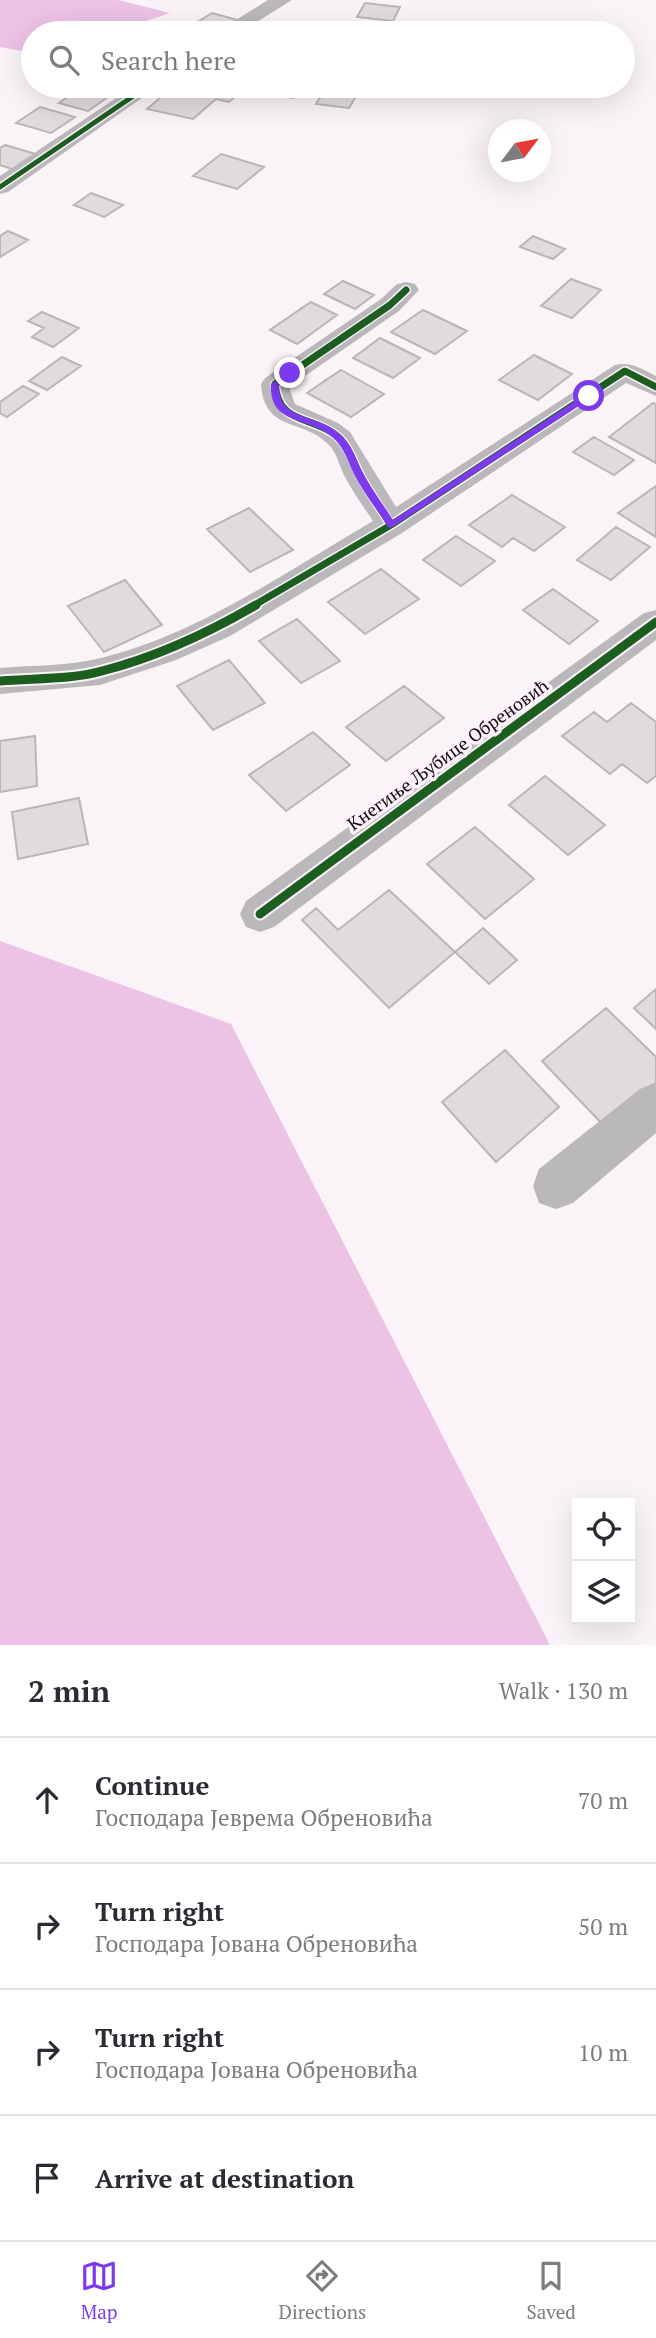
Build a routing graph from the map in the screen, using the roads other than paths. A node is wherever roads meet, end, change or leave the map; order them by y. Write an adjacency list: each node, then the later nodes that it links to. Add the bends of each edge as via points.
1 (282, 0): 2 (street)
2 (246, 21)
3 (130, 98): 4 (street)
4 (0, 187)
5 (406, 290): 7 (street, via 275,384 274,395 280,407 329,430 351,452)
6 (656, 387): 7 (street, via 625,371)
7 (391, 525): 9 (street, via 218,627 164,651 100,672)
8 (656, 622): 10 (street, Кнегиње Љубице Обреновић)
9 (0, 681)
10 (260, 914)
11 (656, 1104): 12 (street)
12 (556, 1186)

